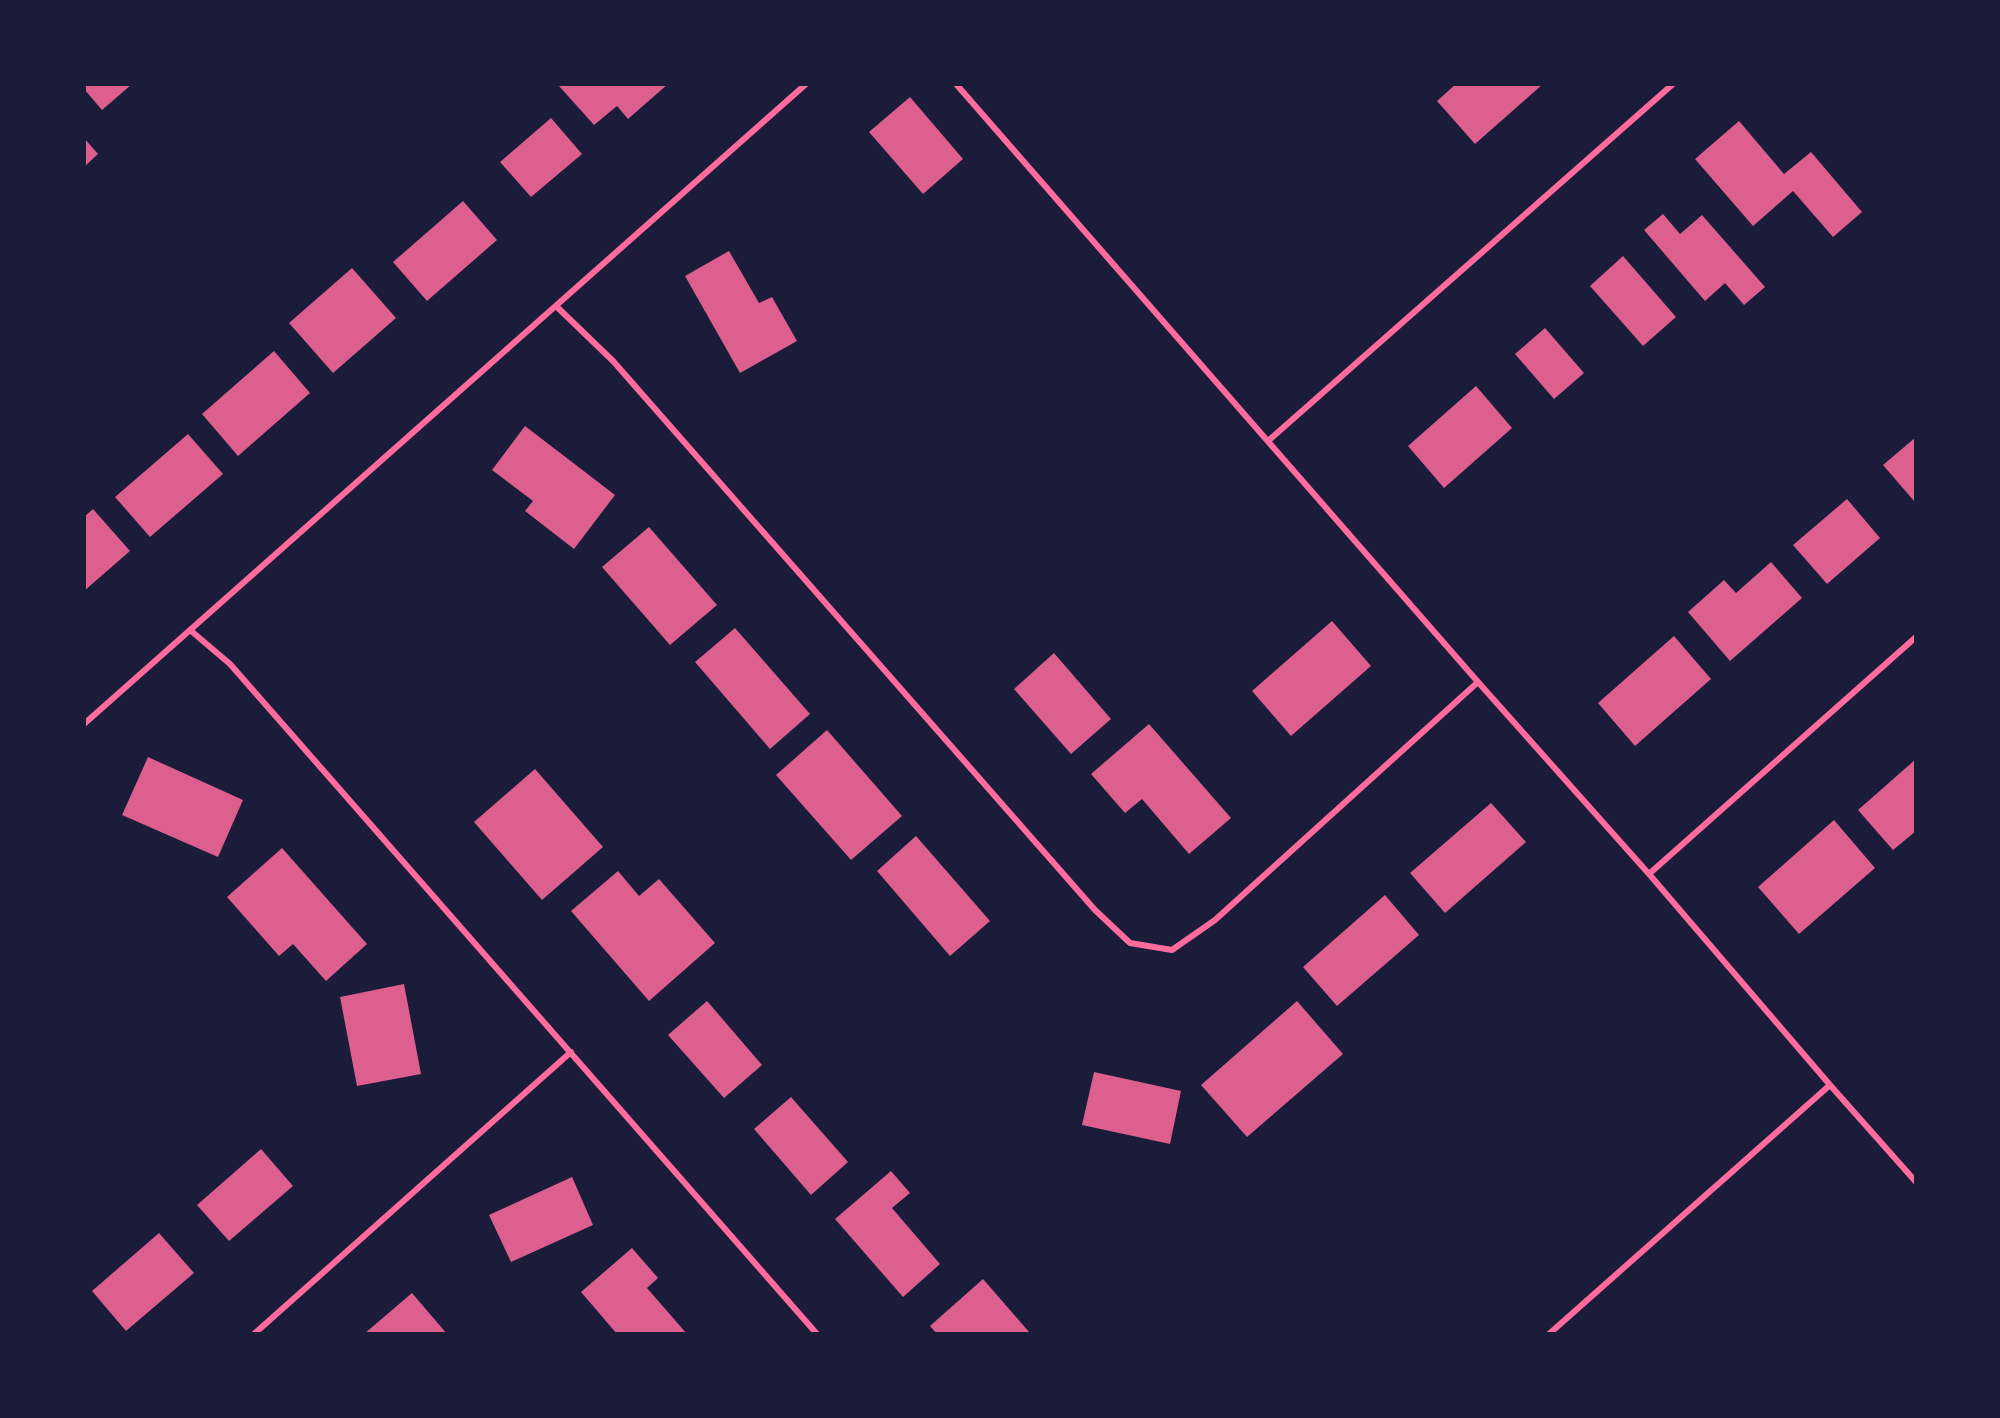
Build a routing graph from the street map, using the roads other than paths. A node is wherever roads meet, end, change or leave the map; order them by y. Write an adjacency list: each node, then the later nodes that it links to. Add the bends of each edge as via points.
1 (806, 84): 4 (street)
2 (956, 84): 5 (street)
3 (1673, 84): 5 (street)
4 (556, 306): 6 (street); 8 (street, via 613,362 1095,910 1130,943 1172,950 1215,920)
5 (1268, 441): 8 (street)
6 (190, 630): 9 (street); 11 (street, via 230,664)
7 (1916, 637): 10 (street)
8 (1478, 682): 10 (street)
9 (84, 724)
10 (1649, 874): 12 (street)
11 (571, 1052): 14 (street); 15 (street)
12 (1830, 1085): 13 (street); 16 (street)
13 (1916, 1182)
14 (254, 1334)
15 (817, 1334)
16 (1549, 1334)

